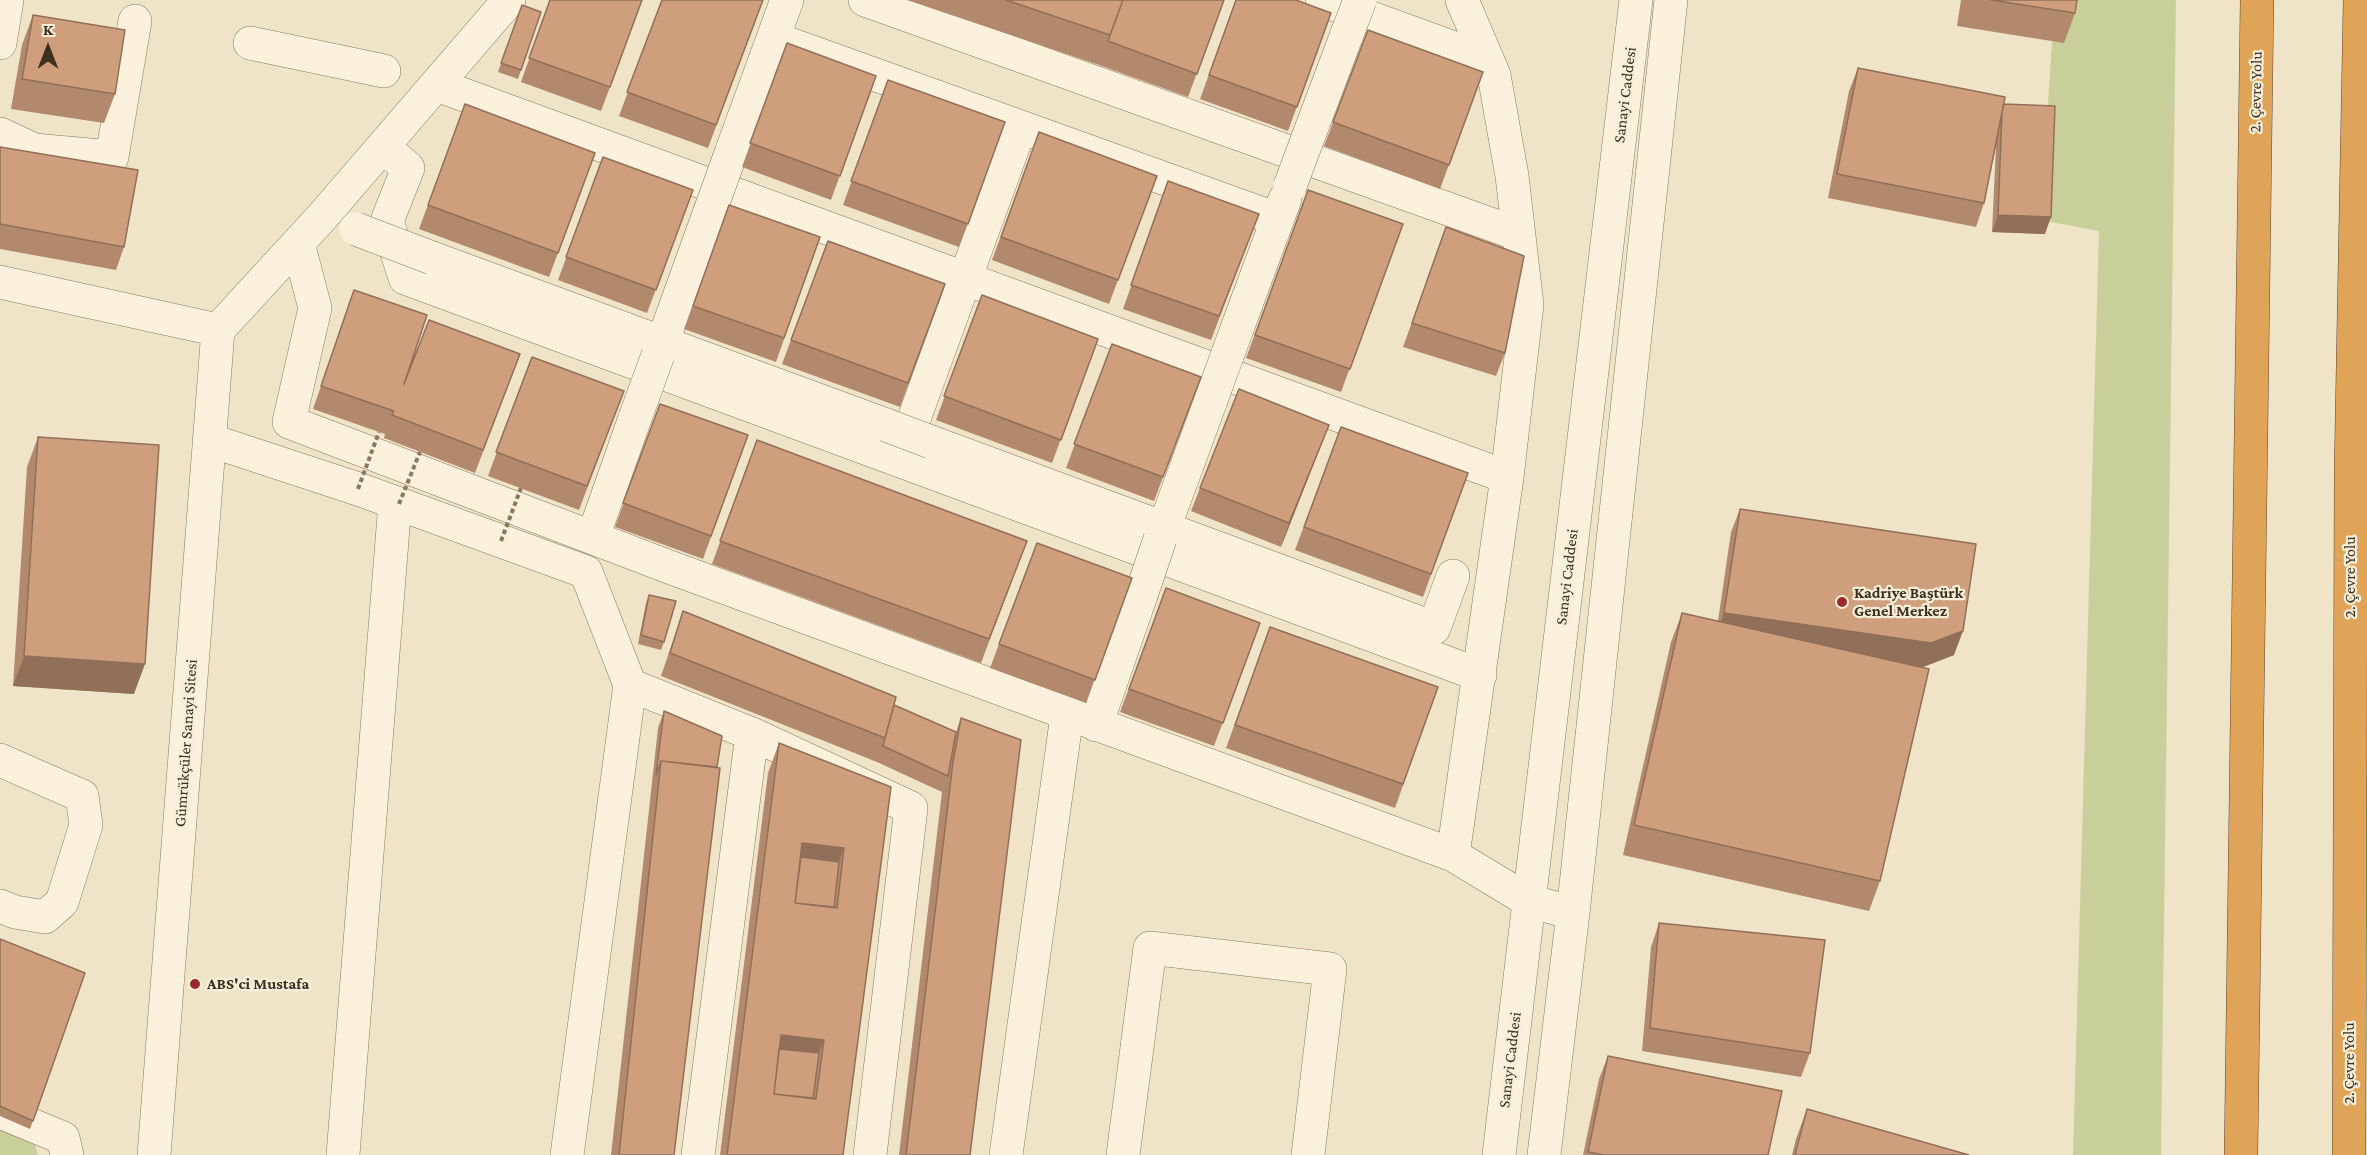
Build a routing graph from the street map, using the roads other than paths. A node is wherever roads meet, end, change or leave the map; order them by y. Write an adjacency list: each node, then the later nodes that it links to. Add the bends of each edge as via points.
1 (7, 0): 13 (street)
2 (509, 0): 17 (street)
3 (865, 0): 23 (street)
4 (1322, 0): 15 (street)
5 (1360, 0): 22 (street, bridge)
6 (1462, 0): 15 (street)
7 (1636, 0): 42 (street, Sanayi Caddesi)
8 (1671, 0): 44 (street)
9 (2257, 0): 57 (highway, 2. Çevre Yolu)
10 (2360, 0): 58 (highway, 2. Çevre Yolu, via 2350,482)
11 (781, 16): 18 (street); 28 (street, bridge)
12 (135, 21): 19 (street, via 112,157 34,150)
13 (0, 43)
14 (250, 43): 16 (street)
15 (1487, 60): 23 (street, via 1494,75 1508,152)
16 (384, 70)
17 (437, 85): 20 (street); 25 (street)
18 (1020, 128): 22 (street); 25 (street)
19 (0, 134)
20 (383, 147): 21 (street); 30 (street, via 408,168 387,221 405,278)
21 (322, 217): 24 (street); 28 (street, bridge)
22 (1277, 219): 33 (street, bridge)
23 (1518, 234): 31 (street, via 1527,304)
24 (298, 243): 27 (street); 34 (street, via 315,308 289,422)
25 (965, 278): 30 (street); 31 (street)
26 (0, 282): 27 (street)
27 (218, 330): 29 (street, Gümrükçüler Sanayi Sitesi)
28 (660, 349): 33 (street, bridge, via 886,425); 34 (street, bridge)
29 (209, 440): 32 (street); 47 (street, Gümrükçüler Sanayi Sitesi)
30 (899, 460): 36 (street)
31 (1507, 477): 36 (street)
32 (397, 504): 37 (street, via 586,572); 48 (street)
33 (1163, 534): 35 (street, via 1434,628); 38 (street, bridge, via 1141,595)
34 (592, 537): 38 (street)
35 (1453, 576)
36 (1480, 675): 41 (street)
37 (630, 686): 39 (street); 49 (street)
38 (1082, 720): 41 (street); 52 (street)
39 (752, 734): 50 (street); 51 (street, via 911,808)
40 (0, 760): 43 (street, via 82,796 86,825 62,902 45,917)
41 (1453, 855): 42 (street)
42 (1529, 901): 44 (street); 55 (street, Sanayi Caddesi)
43 (0, 906)
44 (1573, 913): 56 (street)
45 (0, 1112): 46 (street, via 63,1138)
46 (67, 1155)
47 (154, 1155)
48 (343, 1155)
49 (567, 1155)
50 (698, 1155)
51 (870, 1155)
52 (1006, 1155)
53 (1123, 1155): 54 (street, via 1150,948 1330,969)
54 (1308, 1155)
55 (1499, 1155)
56 (1544, 1155)
57 (2241, 1155)
58 (2349, 1155)

